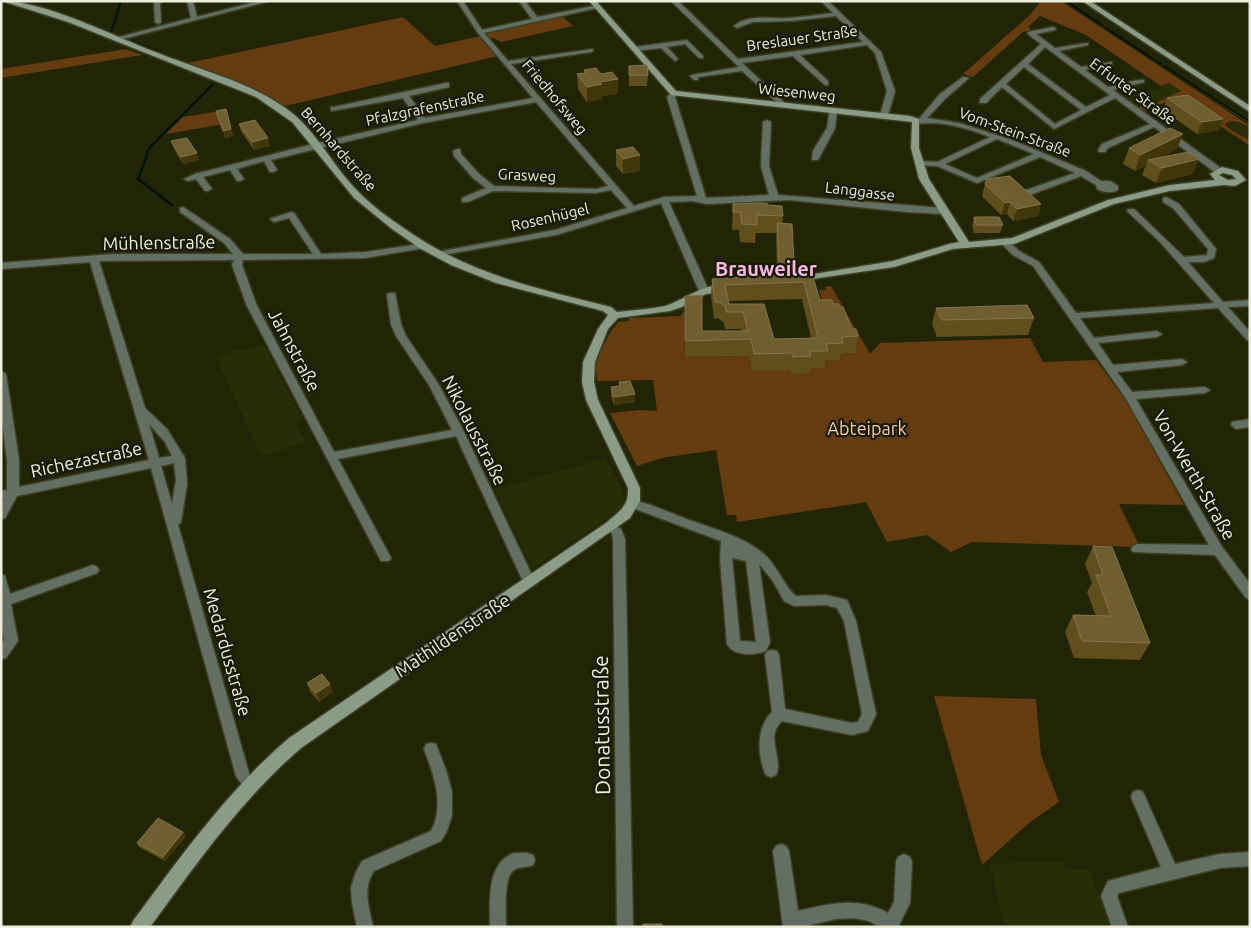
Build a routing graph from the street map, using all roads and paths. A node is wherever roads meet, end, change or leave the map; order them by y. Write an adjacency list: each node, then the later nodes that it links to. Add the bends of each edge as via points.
1 (6, 1): 20 (street, Bernhardstraße)
2 (160, 1): 16 (street, via 157,3)
3 (190, 1): 14 (street)
4 (237, 1): 12 (street)
5 (267, 1): 12 (street)
6 (460, 1): 19 (street, Friedhofsweg)
7 (522, 1): 15 (street)
8 (674, 1): 31 (street)
9 (824, 1): 13 (street)
10 (1085, 1): 53 (street)
11 (595, 4): 15 (street); 25 (street)
12 (245, 7): 14 (street)
13 (838, 14): 17 (street, via 763,20); 21 (street)
14 (194, 19): 20 (street)
15 (536, 20): 19 (street)
16 (158, 22)
17 (737, 26)
18 (1053, 29): 22 (street, Erfurter Straße, via 1030,33)
19 (480, 32): 32 (street, Friedhofsweg)
20 (115, 39): 60 (street, Bernhardstraße, via 270,102 296,121)
21 (870, 43): 28 (street, Breslauer Straße); 54 (street, via 878,52 891,91)
22 (1045, 44): 27 (street, Erfurter Straße); 34 (street)
23 (1086, 44): 27 (street)
24 (663, 46): 25 (street); 29 (street, via 687,42); 30 (street)
25 (636, 49): 44 (street)
26 (591, 50): 32 (street)
27 (1054, 50): 36 (street, Erfurter Straße)
28 (795, 54): 31 (street, Breslauer Straße); 40 (street)
29 (701, 56)
30 (675, 59)
31 (738, 61): 35 (street)
32 (507, 63): 47 (street, Friedhofsweg)
33 (1110, 63): 36 (street)
34 (1024, 64): 41 (street); 52 (street)
35 (745, 68): 38 (street, via 694,76); 49 (street)
36 (1080, 69): 43 (street, Erfurter Straße)
37 (966, 78): 55 (street)
38 (696, 79)
39 (1142, 81): 43 (street)
40 (825, 83)
41 (1002, 84): 48 (street); 52 (street, via 1054,127)
42 (446, 85): 45 (street)
43 (1106, 89): 46 (street, Erfurter Straße)
44 (674, 93): 49 (street, Wiesenweg); 84 (street, via 671,97)
45 (406, 95): 50 (street); 56 (street)
46 (1116, 95): 52 (street); 58 (street, Erfurter Straße)
47 (538, 98): 56 (street, Pfalzgrafenstraße); 78 (street, Friedhofsweg)
48 (983, 102)
49 (782, 105): 51 (street, Wiesenweg)
50 (334, 109)
51 (833, 110): 54 (street, Wiesenweg); 65 (street, via 830,128)
52 (1085, 110)
53 (1250, 110)
54 (884, 115): 55 (street, Wiesenweg)
55 (919, 120): 59 (street, Vom-Stein-Straße, via 948,122); 66 (street, via 915,148)
56 (423, 121): 60 (street, Pfalzgrafenstraße)
57 (766, 122): 83 (street, via 765,166)
58 (1156, 124): 61 (street); 71 (street, Erfurter Straße)
59 (996, 137): 63 (street, Vom-Stein-Straße); 67 (street)
60 (317, 145): 64 (street, Pfalzgrafenstraße); 94 (street, Bernhardstraße, via 357,196)
61 (1102, 150)
62 (457, 151): 79 (street, Grasweg, via 476,176)
63 (1040, 154): 67 (street, via 977,181); 70 (street, Vom-Stein-Straße)
64 (266, 158): 68 (street, Pfalzgrafenstraße); 69 (street)
65 (815, 158)
66 (919, 163): 67 (street); 90 (street)
67 (938, 164)
68 (232, 167): 73 (street, Pfalzgrafenstraße); 75 (street)
69 (273, 170)
70 (1083, 173): 77 (street, Vom-Stein-Straße); 82 (street)
71 (1217, 173): 72 (street); 76 (street); 80 (street)
72 (1243, 174): 76 (street, via 1238,182)
73 (198, 176): 74 (street, Pfalzgrafenstraße); 81 (street)
74 (188, 179)
75 (240, 179)
76 (1224, 182): 80 (street)
77 (1100, 184)
78 (612, 187): 79 (street, Grasweg, via 596,190); 88 (street, Friedhofsweg)
79 (492, 188): 85 (street)
80 (1170, 188): 93 (street, via 1111,202 1020,239)
81 (208, 189)
82 (1024, 194)
83 (774, 197): 84 (street, Langgasse, via 707,201); 90 (street, Langgasse, via 881,208)
84 (702, 198): 86 (street, Langgasse)
85 (465, 200)
86 (664, 200): 88 (street, Rosenhügel); 104 (street)
87 (1166, 200): 100 (street, via 1176,206 1212,248 1211,256 1204,259)
88 (632, 209): 96 (street, Rosenhügel, via 556,232)
89 (183, 210): 97 (street, via 227,241)
90 (942, 210): 95 (street)
91 (1131, 211): 100 (street)
92 (274, 219): 98 (street, via 291,215)
93 (1004, 242): 95 (street); 109 (street, Von-Werth-Straße, via 1036,264)
94 (424, 245): 96 (street, Bernhardstraße); 98 (street, Mühlenstraße, via 379,254)
95 (966, 245): 102 (street, via 894,264)
96 (440, 254): 108 (street, Bernhardstraße, via 466,269 607,309)
97 (240, 256): 98 (street, Mühlenstraße); 99 (street, Mühlenstraße); 122 (street, Jahnstraße, via 237,265 249,298)
98 (317, 257)
99 (94, 259): 101 (street, Mühlenstraße); 118 (street, Medardusstraße)
100 (1181, 260): 107 (street)
101 (1, 266)
102 (783, 282)
103 (738, 288): 104 (street)
104 (704, 291): 108 (street, via 666,309)
105 (392, 295): 121 (street, Nikolausstraße, via 401,336)
106 (1250, 303): 107 (street)
107 (1219, 305): 109 (street); 111 (street)
108 (615, 315): 126 (street, via 607,322 589,362 588,382 592,400 634,488)
109 (1072, 316): 112 (street, Von-Werth-Straße)
110 (1157, 334): 112 (street)
111 (1250, 338)
112 (1091, 341): 114 (street, Von-Werth-Straße)
113 (1182, 362): 114 (street)
114 (1110, 369): 117 (street, Von-Werth-Straße)
115 (1, 374): 125 (street, via 13,454)
116 (1205, 390): 117 (street, Von-Werth-Straße)
117 (1129, 396): 132 (street, Von-Werth-Straße)
118 (140, 410): 123 (street, Medardusstraße, via 170,439); 124 (street, Medardusstraße)
119 (1250, 423): 120 (street)
120 (1236, 425)
121 (460, 432): 122 (street); 137 (street, Nikolausstraße)
122 (332, 456): 134 (street, Jahnstraße)
123 (179, 458): 124 (street, Richezastraße); 129 (street, Medardusstraße, via 182,481)
124 (154, 462): 125 (street, Richezastraße); 129 (street, Medardusstraße)
125 (7, 494): 127 (street)
126 (634, 504): 128 (street, Mathildenstraße); 130 (street)
127 (1, 515)
128 (611, 526): 137 (street, Mathildenstraße); 157 (street, Donatusstraße, via 619,539)
129 (174, 528): 145 (street, Medardusstraße, via 243,776)
130 (727, 546): 133 (street); 133 (street, via 734,644 740,648 761,647 763,642)
131 (1137, 549): 132 (street)
132 (1218, 550): 138 (street, Von-Werth-Straße)
133 (753, 555): 142 (street, via 763,560 788,597 842,604 850,621 869,714 863,727 852,729)
134 (385, 558)
135 (93, 570): 139 (street)
136 (1, 579): 139 (street)
137 (532, 581): 145 (street, Mathildenstraße, via 294,743)
138 (1250, 594)
139 (5, 601): 140 (street, via 11,641)
140 (1, 654)
141 (772, 656): 142 (street)
142 (779, 714): 144 (street, via 766,731)
143 (431, 749): 155 (street, via 442,774 445,813 442,828 436,836 368,866 358,888)
144 (771, 770)
145 (250, 784): 154 (street, Mathildenstraße)
146 (1138, 797): 151 (street)
147 (780, 851): 152 (street)
148 (1250, 859): 151 (street, via 1220,861)
149 (527, 860): 156 (street, via 510,862 503,870 499,883)
150 (904, 862): 153 (street, via 902,903)
151 (1171, 873): 158 (street, via 1114,886 1109,896)
152 (791, 924): 153 (street, via 861,910)
153 (891, 925)
154 (139, 927)
155 (365, 927)
156 (498, 927)
157 (625, 927)
158 (1120, 927)

